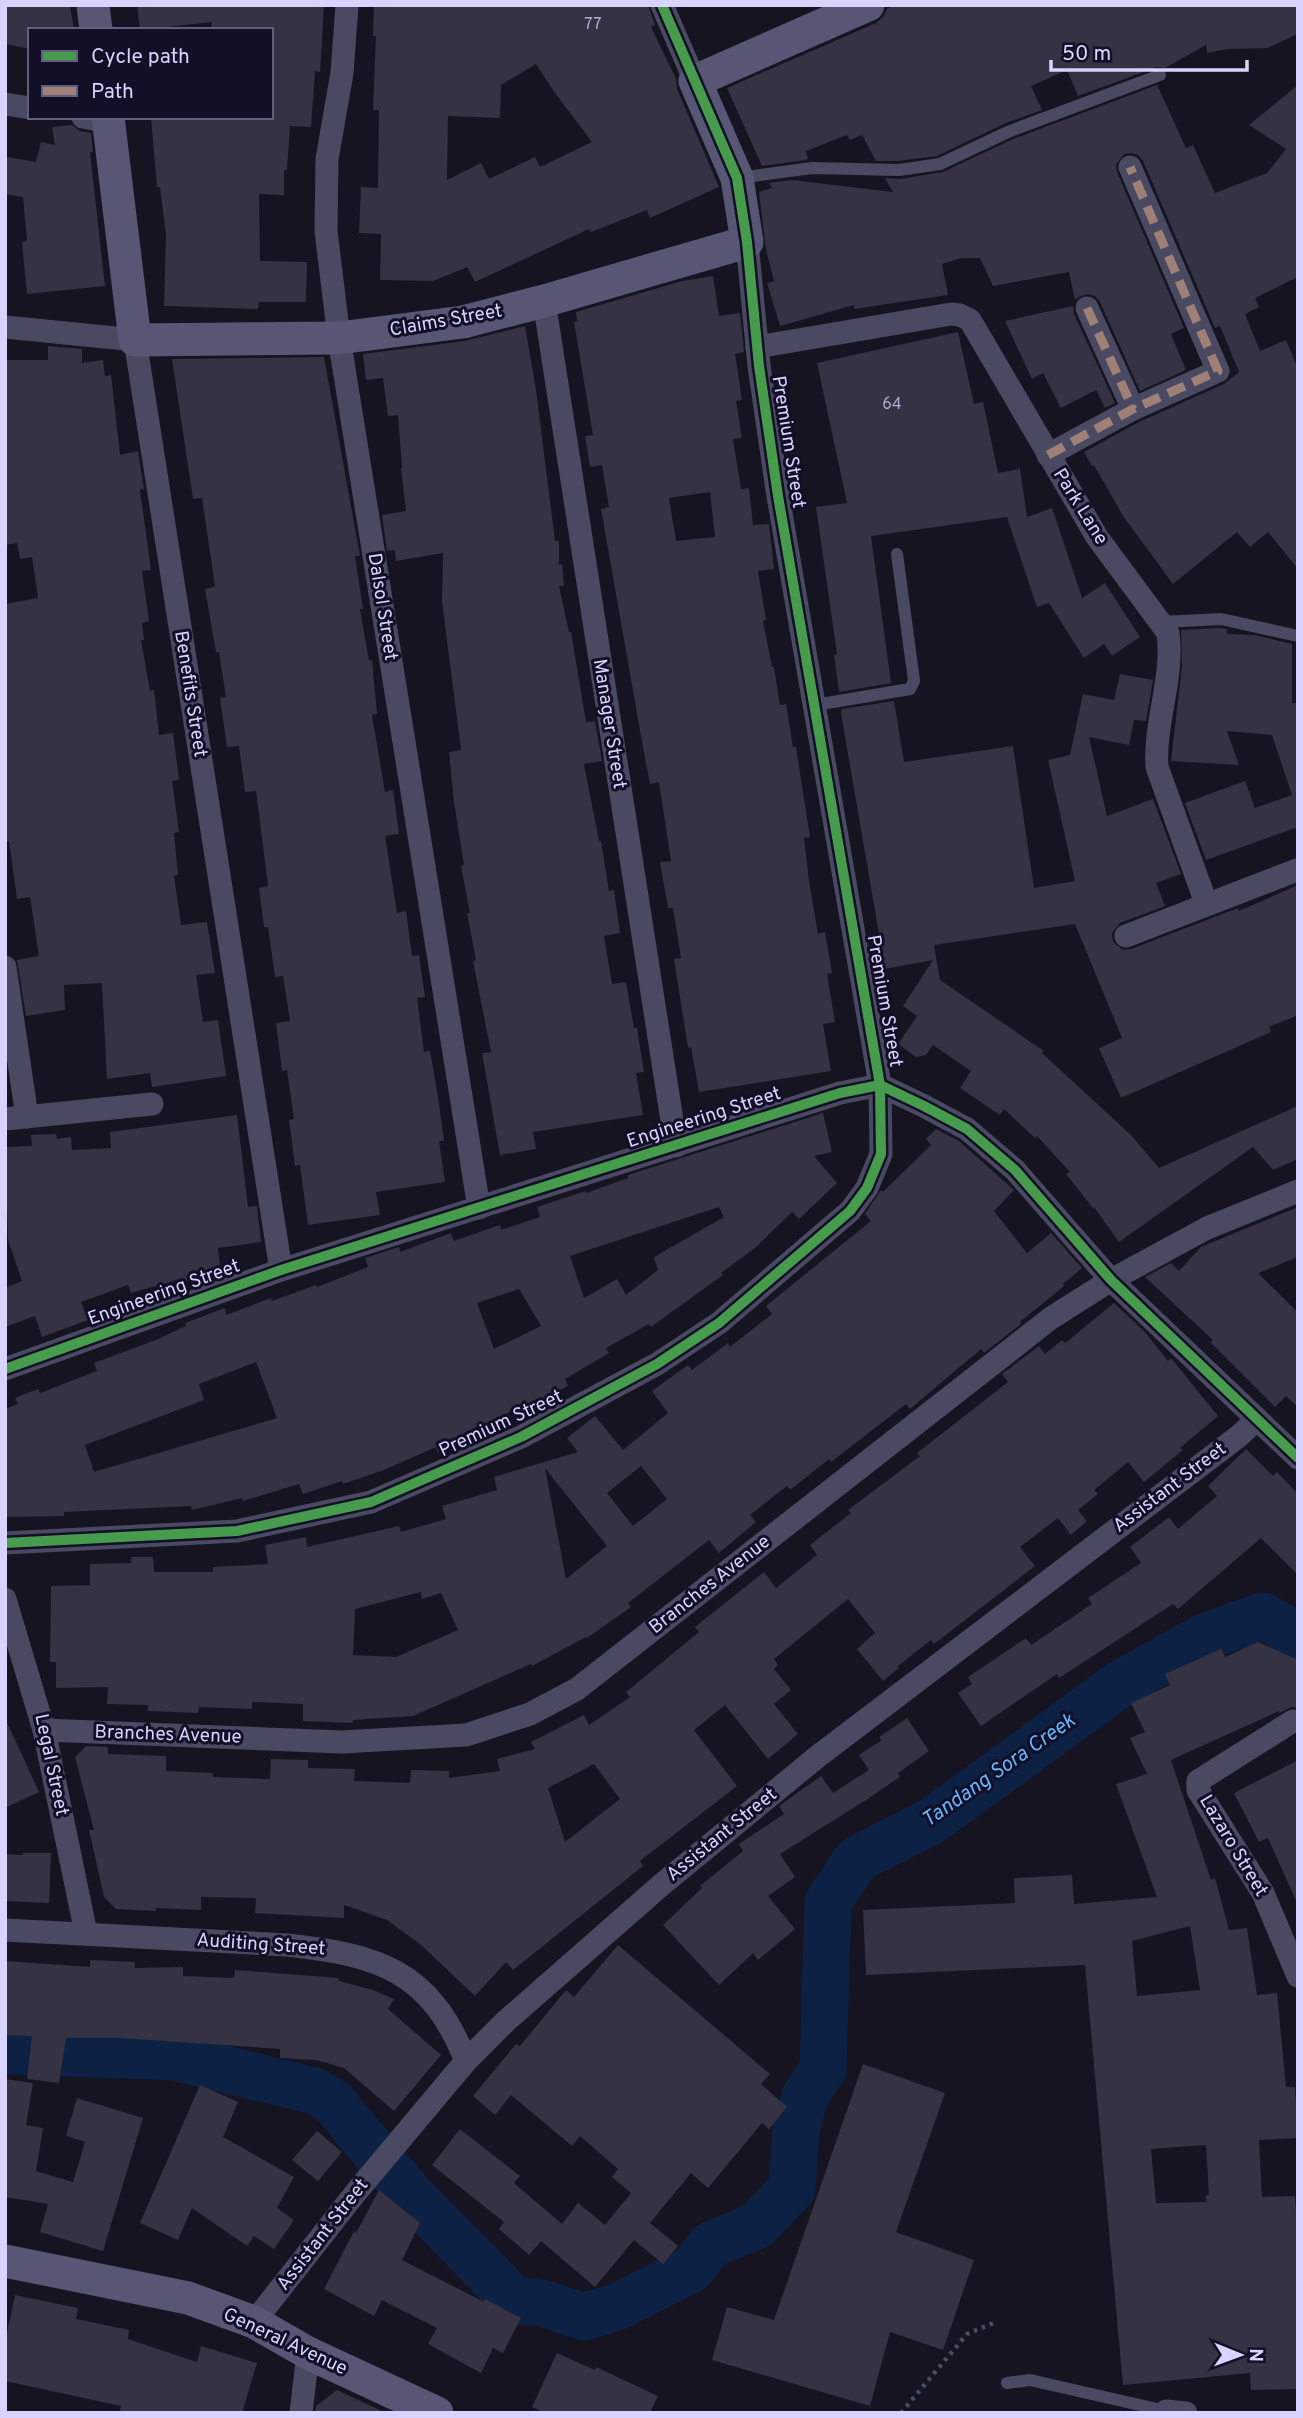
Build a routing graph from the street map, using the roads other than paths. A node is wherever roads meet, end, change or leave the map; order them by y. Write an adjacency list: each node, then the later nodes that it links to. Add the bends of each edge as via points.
1 (93, 5): 5 (street)
2 (347, 5): 17 (street, Dalsol Street, via 342,73 327,159 326,231)
3 (662, 5): 7 (street, Premium Street)
4 (868, 5): 7 (street)
5 (96, 28)
6 (1160, 75): 12 (lane, via 1010,131 940,164 899,170 812,168)
7 (695, 81): 12 (street, Premium Street)
8 (5, 104): 9 (street)
9 (28, 108)
10 (100, 119): 18 (street, Benefits Street)
11 (1130, 167): 20 (street, via 1218,371)
12 (737, 178): 13 (street, Premium Street)
13 (747, 242): 14 (street, Claims Street); 19 (street, Premium Street)
14 (544, 302): 17 (street, Claims Street, via 463,322); 33 (street, Manager Street)
15 (1087, 308): 20 (street)
16 (5, 327): 18 (street)
17 (339, 338): 18 (street, Claims Street); 35 (street, Dalsol Street)
18 (135, 340): 36 (street, Benefits Street)
19 (757, 347): 21 (street, Park Lane, via 960,315 970,320); 25 (street, Premium Street)
20 (1133, 409): 21 (street)
21 (1048, 455): 23 (street, Park Lane, via 1097,537)
22 (897, 554): 25 (lane, via 914,681 910,689)
23 (1161, 622): 24 (lane, via 1221,619); 27 (street, Park Lane, via 1171,653 1157,767)
24 (1298, 636)
25 (815, 705): 30 (street, Premium Street)
26 (1297, 870): 27 (street)
27 (1206, 904): 28 (street)
28 (1126, 936)
29 (5, 967): 32 (street)
30 (880, 1085): 33 (street, Engineering Street, via 840,1093); 37 (street, via 967,1129 1015,1170); 41 (street, Premium Street, via 881,1154 867,1188 850,1212 719,1323 657,1364 521,1437 371,1502 237,1531)
31 (152, 1104): 32 (street)
32 (16, 1118)
33 (676, 1146): 35 (street, Engineering Street)
34 (1298, 1191): 37 (street, Branches Avenue, via 1207,1228)
35 (479, 1208): 36 (street, Engineering Street)
36 (281, 1270): 38 (street, Engineering Street)
37 (1111, 1280): 39 (street); 44 (street, Branches Avenue, via 1051,1318 577,1689 530,1714 466,1735 342,1742)
38 (5, 1369)
39 (1257, 1419): 40 (street); 48 (street, Assistant Street, via 817,1757 660,1886)
40 (1298, 1458)
41 (5, 1543)
42 (5, 1599): 44 (street, Legal Street)
43 (1293, 1721): 47 (street, Lazaro Street, via 1198,1781 1198,1790 1263,1893)
44 (44, 1730): 46 (street, Legal Street)
45 (5, 1930): 46 (street, Auditing Street)
46 (86, 1933): 48 (street, Auditing Street, via 287,1945 372,1959 410,1980 439,2008)
47 (1298, 1976)
48 (466, 2061): 50 (street, Assistant Street)
49 (5, 2261): 50 (street, General Avenue, via 188,2298)
50 (254, 2322): 51 (street, General Avenue)
51 (308, 2353): 54 (street); 55 (street, General Avenue)
52 (1007, 2383): 53 (lane, via 1030,2380)
53 (1176, 2412)
54 (301, 2413)
55 (437, 2413)

